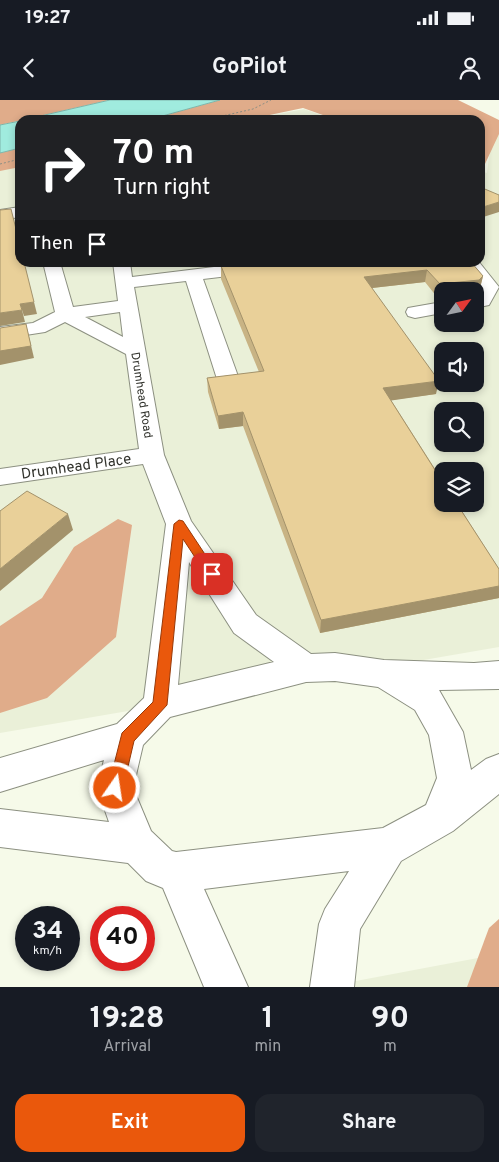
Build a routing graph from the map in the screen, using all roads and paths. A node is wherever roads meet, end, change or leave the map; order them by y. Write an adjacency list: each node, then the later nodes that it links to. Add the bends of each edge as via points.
1 (271, 100): 2 (path, via 254,109)
2 (227, 115)
3 (15, 160): 4 (path)
4 (0, 164)
5 (15, 213): 6 (street)
6 (0, 215)
7 (52, 267): 16 (street)
8 (260, 267): 11 (street)
9 (473, 267): 12 (street, via 490,288)
10 (123, 273): 11 (street); 13 (street, Drumhead Road)
11 (192, 275): 19 (street)
12 (484, 298)
13 (128, 305): 16 (street); 18 (street, Drumhead Road)
14 (434, 309): 15 (street)
15 (415, 312)
16 (65, 314): 17 (street, via 38,328); 18 (street)
17 (0, 333)
18 (135, 351): 20 (street, Drumhead Road)
19 (228, 379)
20 (152, 455): 21 (street, Drumhead Place); 22 (street, Drumhead Road)
21 (0, 477)
22 (179, 524): 23 (street, Drumhead Road, via 245,624); 26 (street)
23 (306, 668): 24 (street, via 335,667); 26 (street)
24 (384, 674): 25 (street); 30 (street, via 427,700 446,732 455,778)
25 (499, 675)
26 (160, 705): 27 (street)
27 (127, 738): 29 (street); 32 (street, via 115,788)
28 (499, 771): 30 (street)
29 (0, 775)
30 (440, 818): 33 (street)
31 (0, 828): 32 (street)
32 (137, 845): 34 (street, via 160,867)
33 (387, 847): 34 (street); 36 (street, via 340,924)
34 (176, 872): 35 (street)
35 (226, 987)
36 (332, 987)

